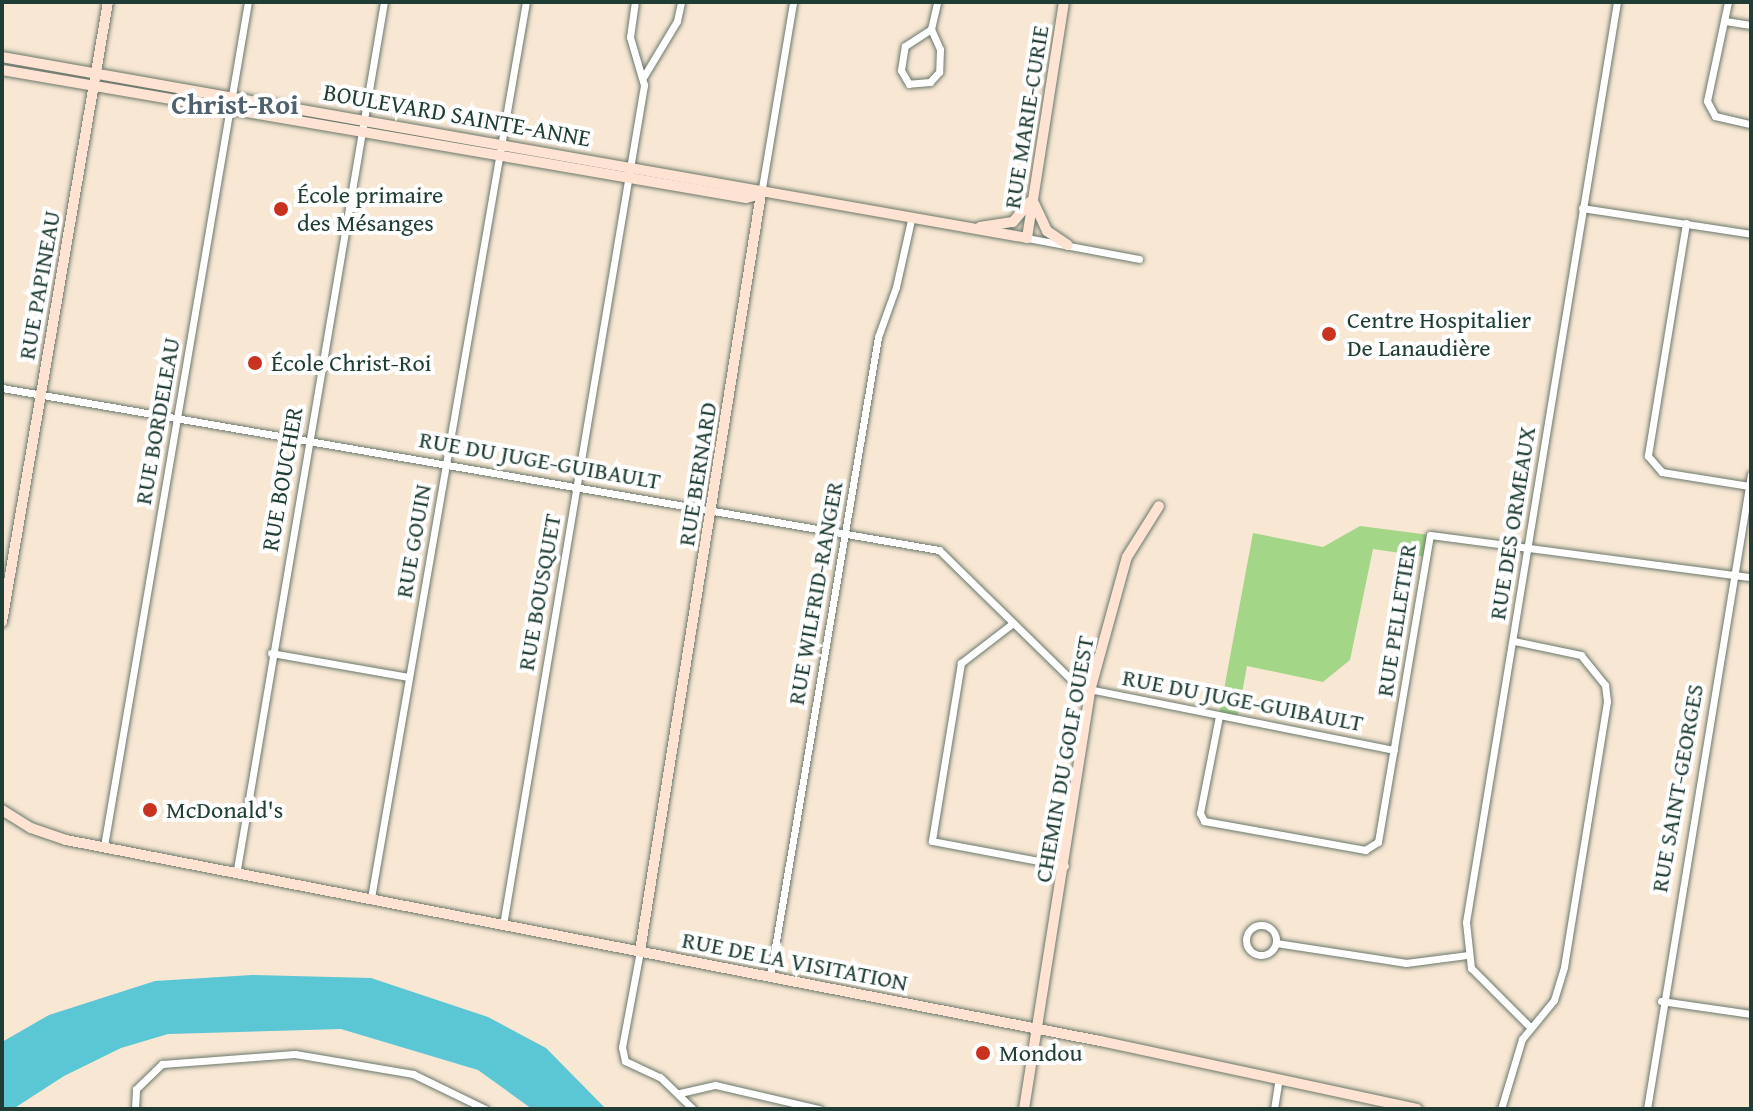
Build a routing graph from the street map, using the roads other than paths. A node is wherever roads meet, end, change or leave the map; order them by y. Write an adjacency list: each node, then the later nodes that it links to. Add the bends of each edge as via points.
1 (108, 2): 17 (street, RUE PAPINEAU)
2 (248, 2): 20 (street, RUE BORDELEAU)
3 (384, 2): 22 (street, RUE BOUCHER)
4 (526, 2): 25 (street, RUE GOUIN)
5 (635, 2): 18 (street, RUE BOUSQUET, via 630,37)
6 (681, 2): 18 (street, RUE BOUSQUET, via 677,21)
7 (793, 2): 30 (street, RUE BERNARD)
8 (937, 2): 14 (street)
9 (1064, 2): 29 (street, RUE MARIE-CURIE)
10 (1617, 2): 32 (street, RUE DES ORMEAUX)
11 (1728, 2): 12 (street)
12 (1725, 21): 13 (street); 23 (street, via 1707,101 1715,116)
13 (1751, 25)
14 (931, 29): 14 (street, via 905,46 901,70 909,84 930,82 939,72 940,49)
15 (2, 57): 17 (street, BOULEVARD SAINTE-ANNE)
16 (2, 70): 19 (street, BOULEVARD SAINTE-ANNE)
17 (96, 74): 19 (street, RUE PAPINEAU); 20 (street, BOULEVARD SAINTE-ANNE)
18 (644, 76): 27 (street, RUE BOUSQUET)
19 (94, 86): 21 (street, BOULEVARD SAINTE-ANNE); 41 (street, RUE PAPINEAU)
20 (232, 97): 21 (street, RUE BORDELEAU); 22 (street, BOULEVARD SAINTE-ANNE)
21 (230, 110): 24 (street, BOULEVARD SAINTE-ANNE); 42 (street, RUE BORDELEAU)
22 (364, 119): 24 (street, RUE BOUCHER); 25 (street, BOULEVARD SAINTE-ANNE)
23 (1751, 124)
24 (362, 131): 26 (street, BOULEVARD SAINTE-ANNE); 43 (street, RUE BOUCHER)
25 (500, 142): 26 (street, RUE GOUIN); 27 (street, BOULEVARD SAINTE-ANNE)
26 (498, 155): 28 (street, BOULEVARD SAINTE-ANNE); 44 (street, RUE GOUIN)
27 (629, 165): 28 (street, RUE BOUSQUET); 30 (street, BOULEVARD SAINTE-ANNE, via 749,186)
28 (627, 177): 30 (street, BOULEVARD SAINTE-ANNE, via 746,198); 47 (street, RUE BOUSQUET)
29 (1035, 185): 31 (street, RUE MARIE-CURIE); 35 (street, via 1025,211 1013,222)
30 (761, 194): 33 (street, BOULEVARD SAINTE-ANNE); 49 (street, RUE BERNARD)
31 (1033, 197): 37 (street, RUE MARIE-CURIE); 38 (street, via 1041,222)
32 (1582, 208): 34 (street); 51 (street, RUE DES ORMEAUX)
33 (911, 220): 35 (street, BOULEVARD SAINTE-ANNE); 50 (street, RUE WILFRID-RANGER, via 878,337)
34 (1686, 223): 36 (street); 46 (street, via 1648,456 1662,472)
35 (966, 229): 37 (street, BOULEVARD SAINTE-ANNE)
36 (1751, 234)
37 (1027, 238): 38 (street, BOULEVARD SAINTE-ANNE)
38 (1068, 245): 39 (street, BOULEVARD SAINTE-ANNE)
39 (1139, 259)
40 (2, 388): 41 (street, RUE DU JUGE-GUIBAULT)
41 (41, 395): 42 (street, RUE DU JUGE-GUIBAULT); 54 (street, RUE PAPINEAU)
42 (178, 419): 43 (street, RUE DU JUGE-GUIBAULT); 65 (street, RUE BORDELEAU)
43 (309, 441): 44 (street, RUE DU JUGE-GUIBAULT); 57 (street, RUE BOUCHER)
44 (447, 464): 47 (street, RUE DU JUGE-GUIBAULT); 58 (street, RUE GOUIN)
45 (1751, 474): 46 (street, RUE SAINT-GEORGES)
46 (1749, 486): 52 (street, RUE SAINT-GEORGES)
47 (577, 488): 49 (street, RUE DU JUGE-GUIBAULT); 69 (street, RUE BOUSQUET)
48 (1159, 506): 59 (street, CHEMIN DU GOLF OUEST, via 1137,535 1118,579)
49 (711, 510): 50 (street, RUE DU JUGE-GUIBAULT); 71 (street, RUE BERNARD)
50 (846, 532): 55 (street, RUE DU JUGE-GUIBAULT, via 939,550); 73 (street, RUE WILFRID-RANGER)
51 (1528, 547): 52 (street, RUE PELLETIER); 56 (street, RUE DES ORMEAUX); 61 (street, RUE PELLETIER, via 1430,535)
52 (1733, 576): 53 (street, RUE PELLETIER); 74 (street, RUE SAINT-GEORGES)
53 (1751, 577)
54 (2, 622)
55 (1013, 623): 59 (street, RUE DU JUGE-GUIBAULT, via 1062,675); 66 (street, via 961,663 932,841)
56 (1514, 641): 72 (street, RUE DES ORMEAUX, via 1466,922); 76 (street, via 1581,655 1597,670 1607,701 1564,967 1554,1000)
57 (271, 653): 58 (street); 67 (street, RUE BOUCHER)
58 (408, 677): 68 (street, RUE GOUIN)
59 (1090, 691): 60 (street, RUE DU JUGE-GUIBAULT); 66 (street, CHEMIN DU GOLF OUEST)
60 (1219, 716): 61 (street, RUE DU JUGE-GUIBAULT); 61 (street, RUE PELLETIER, via 1200,813 1204,821 1365,850 1378,842)
61 (1394, 750)
62 (2, 810): 64 (street)
63 (2, 820): 64 (street)
64 (22, 824): 65 (street, RUE DE LA VISITATION, via 47,835)
65 (104, 846): 67 (street, RUE DE LA VISITATION)
66 (1065, 866): 77 (street, CHEMIN DU GOLF OUEST)
67 (237, 869): 68 (street, RUE DE LA VISITATION)
68 (371, 898): 69 (street, RUE DE LA VISITATION)
69 (503, 925): 71 (street, RUE DE LA VISITATION)
70 (1276, 943): 70 (street, via 1261,955 1252,951 1246,938 1251,929 1264,925 1275,934); 72 (street, via 1406,963)
71 (640, 951): 73 (street, RUE DE LA VISITATION); 79 (street, via 622,1047 625,1061)
72 (1468, 955): 76 (street, RUE DES ORMEAUX, via 1480,982)
73 (770, 977): 77 (street, RUE DE LA VISITATION)
74 (1661, 1001): 75 (street); 89 (street, RUE SAINT-GEORGES)
75 (1751, 1014)
76 (1530, 1027): 88 (street, via 1515,1056)
77 (1039, 1030): 78 (street, RUE DE LA VISITATION); 85 (street, CHEMIN DU GOLF OUEST)
78 (1279, 1079): 86 (street); 87 (street, RUE DE LA VISITATION)
79 (680, 1093): 80 (street, via 715,1085); 83 (street)
80 (809, 1108): 84 (street)
81 (135, 1109): 82 (street, via 136,1089 154,1068 181,1059 295,1054 413,1074)
82 (485, 1109)
83 (693, 1109)
84 (819, 1109)
85 (1024, 1109)
86 (1274, 1109)
87 (1417, 1109)
88 (1501, 1109)
89 (1647, 1109)

